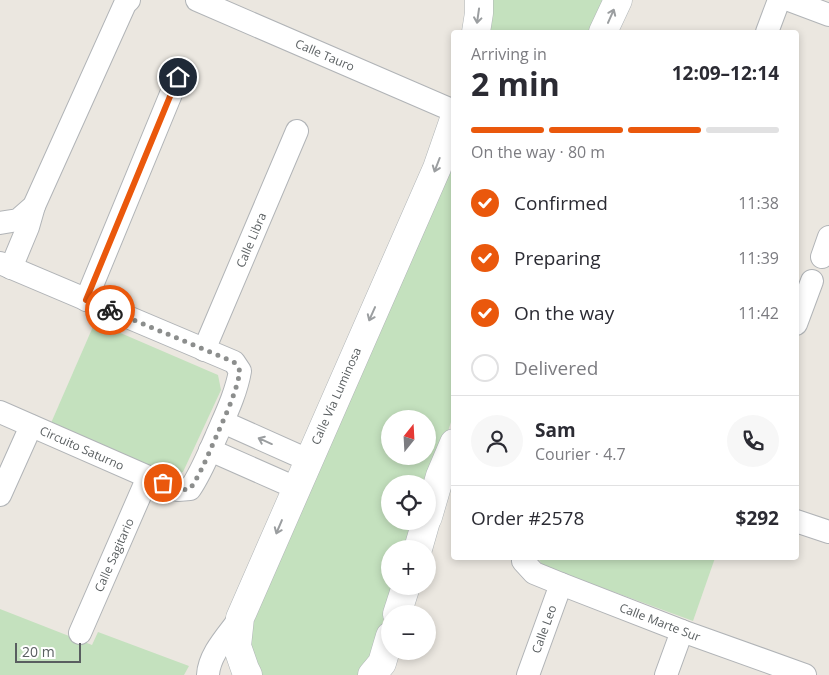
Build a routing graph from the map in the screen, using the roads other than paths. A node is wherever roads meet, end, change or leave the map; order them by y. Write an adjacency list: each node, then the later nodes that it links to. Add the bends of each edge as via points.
1 (129, 0): 15 (street)
2 (197, 0): 12 (street, Calle Tauro)
3 (479, 0): 8 (street, one-way to 8)
4 (618, 0): 9 (street, one-way to 4)
5 (780, 0): 10 (street)
6 (789, 0): 7 (street)
7 (829, 15)
8 (476, 30)
9 (604, 30)
10 (769, 30)
11 (178, 77): 19 (street)
12 (451, 110)
13 (451, 128): 27 (street, Calle Vía Luminosa, one-way to 27, via 437,168)
14 (297, 131): 21 (street, Calle Libra)
15 (34, 206): 16 (street, via 18,220); 17 (street, via 28,227)
16 (0, 223)
17 (6, 266): 19 (street, Circuito Saturno)
18 (812, 281): 20 (street)
19 (86, 300): 21 (street, Circuito Saturno)
20 (799, 316)
21 (204, 350): 23 (street, Circuito Saturno, via 234,362 240,371)
22 (0, 412): 24 (street, Circuito Saturno)
23 (223, 422): 25 (street, Circuito Saturno); 27 (street, one-way to 23)
24 (31, 426): 28 (street, Circuito Saturno); 31 (street)
25 (210, 450): 28 (street, Circuito Saturno, via 190,489 178,490); 30 (street)
26 (451, 458): 29 (street)
27 (308, 460): 30 (street, Calle Vía Luminosa)
28 (148, 477): 39 (street, Calle Sagitario)
29 (447, 479): 32 (street)
30 (296, 488): 37 (street, Calle Vía Luminosa, one-way to 37)
31 (0, 495)
32 (436, 501)
33 (799, 522): 34 (street)
34 (829, 532)
35 (523, 560): 36 (street, Calle Marte Sur, via 534,572)
36 (561, 584): 38 (street, Calle Marte Sur); 42 (street, Calle Leo)
37 (240, 618): 40 (street, via 208,666); 41 (street, Calle Vía Luminosa, via 237,646)
38 (682, 631): 43 (street); 44 (street, Calle Marte Sur)
39 (80, 633)
40 (208, 675)
41 (248, 675)
42 (528, 675)
43 (666, 675)
44 (804, 675)

